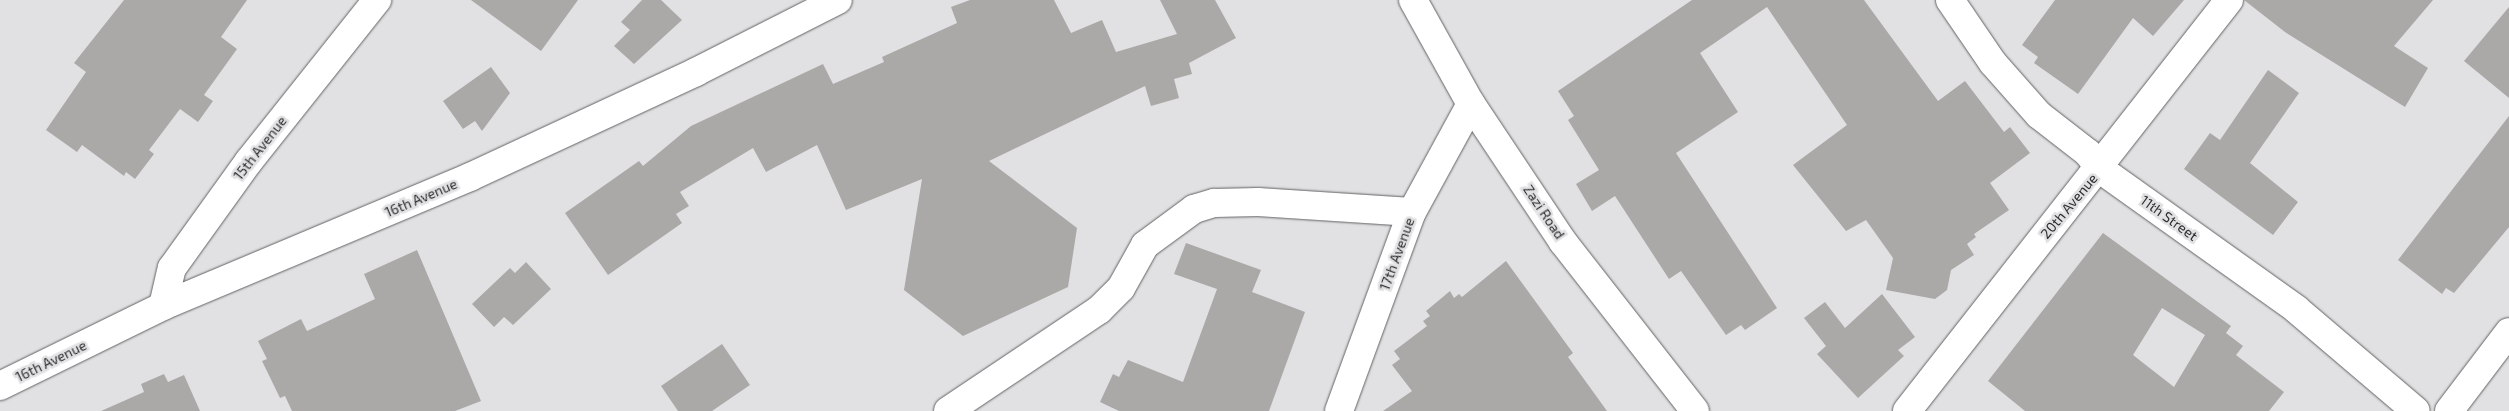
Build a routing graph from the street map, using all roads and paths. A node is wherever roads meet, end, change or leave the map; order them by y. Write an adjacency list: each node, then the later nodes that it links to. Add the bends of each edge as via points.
1 (377, 0): 9 (street, 15th Avenue, via 249,161 172,268)
2 (838, 0): 9 (street, 16th Avenue, via 696,72 470,177)
3 (1413, 0): 6 (street, Zazi Road)
4 (1950, 0): 7 (street, 11th Street, via 2017,95 2088,153)
5 (2229, 0): 7 (street, 20th Avenue)
6 (1471, 104): 8 (street, 17th Avenue); 14 (street, Zazi Road, via 1563,242)
7 (2100, 169): 15 (street, 20th Avenue, via 1992,299); 16 (street, 11th Street, via 2296,309)
8 (1412, 212): 12 (street, via 1258,202 1214,203 1194,209 1146,245 1121,288 1099,310); 13 (street, 17th Avenue)
9 (163, 306): 11 (street, 16th Avenue)
10 (2509, 332): 17 (street)
11 (0, 386)
12 (948, 411)
13 (1339, 411)
14 (1695, 411)
15 (1907, 411)
16 (2416, 411)
17 (2450, 411)

